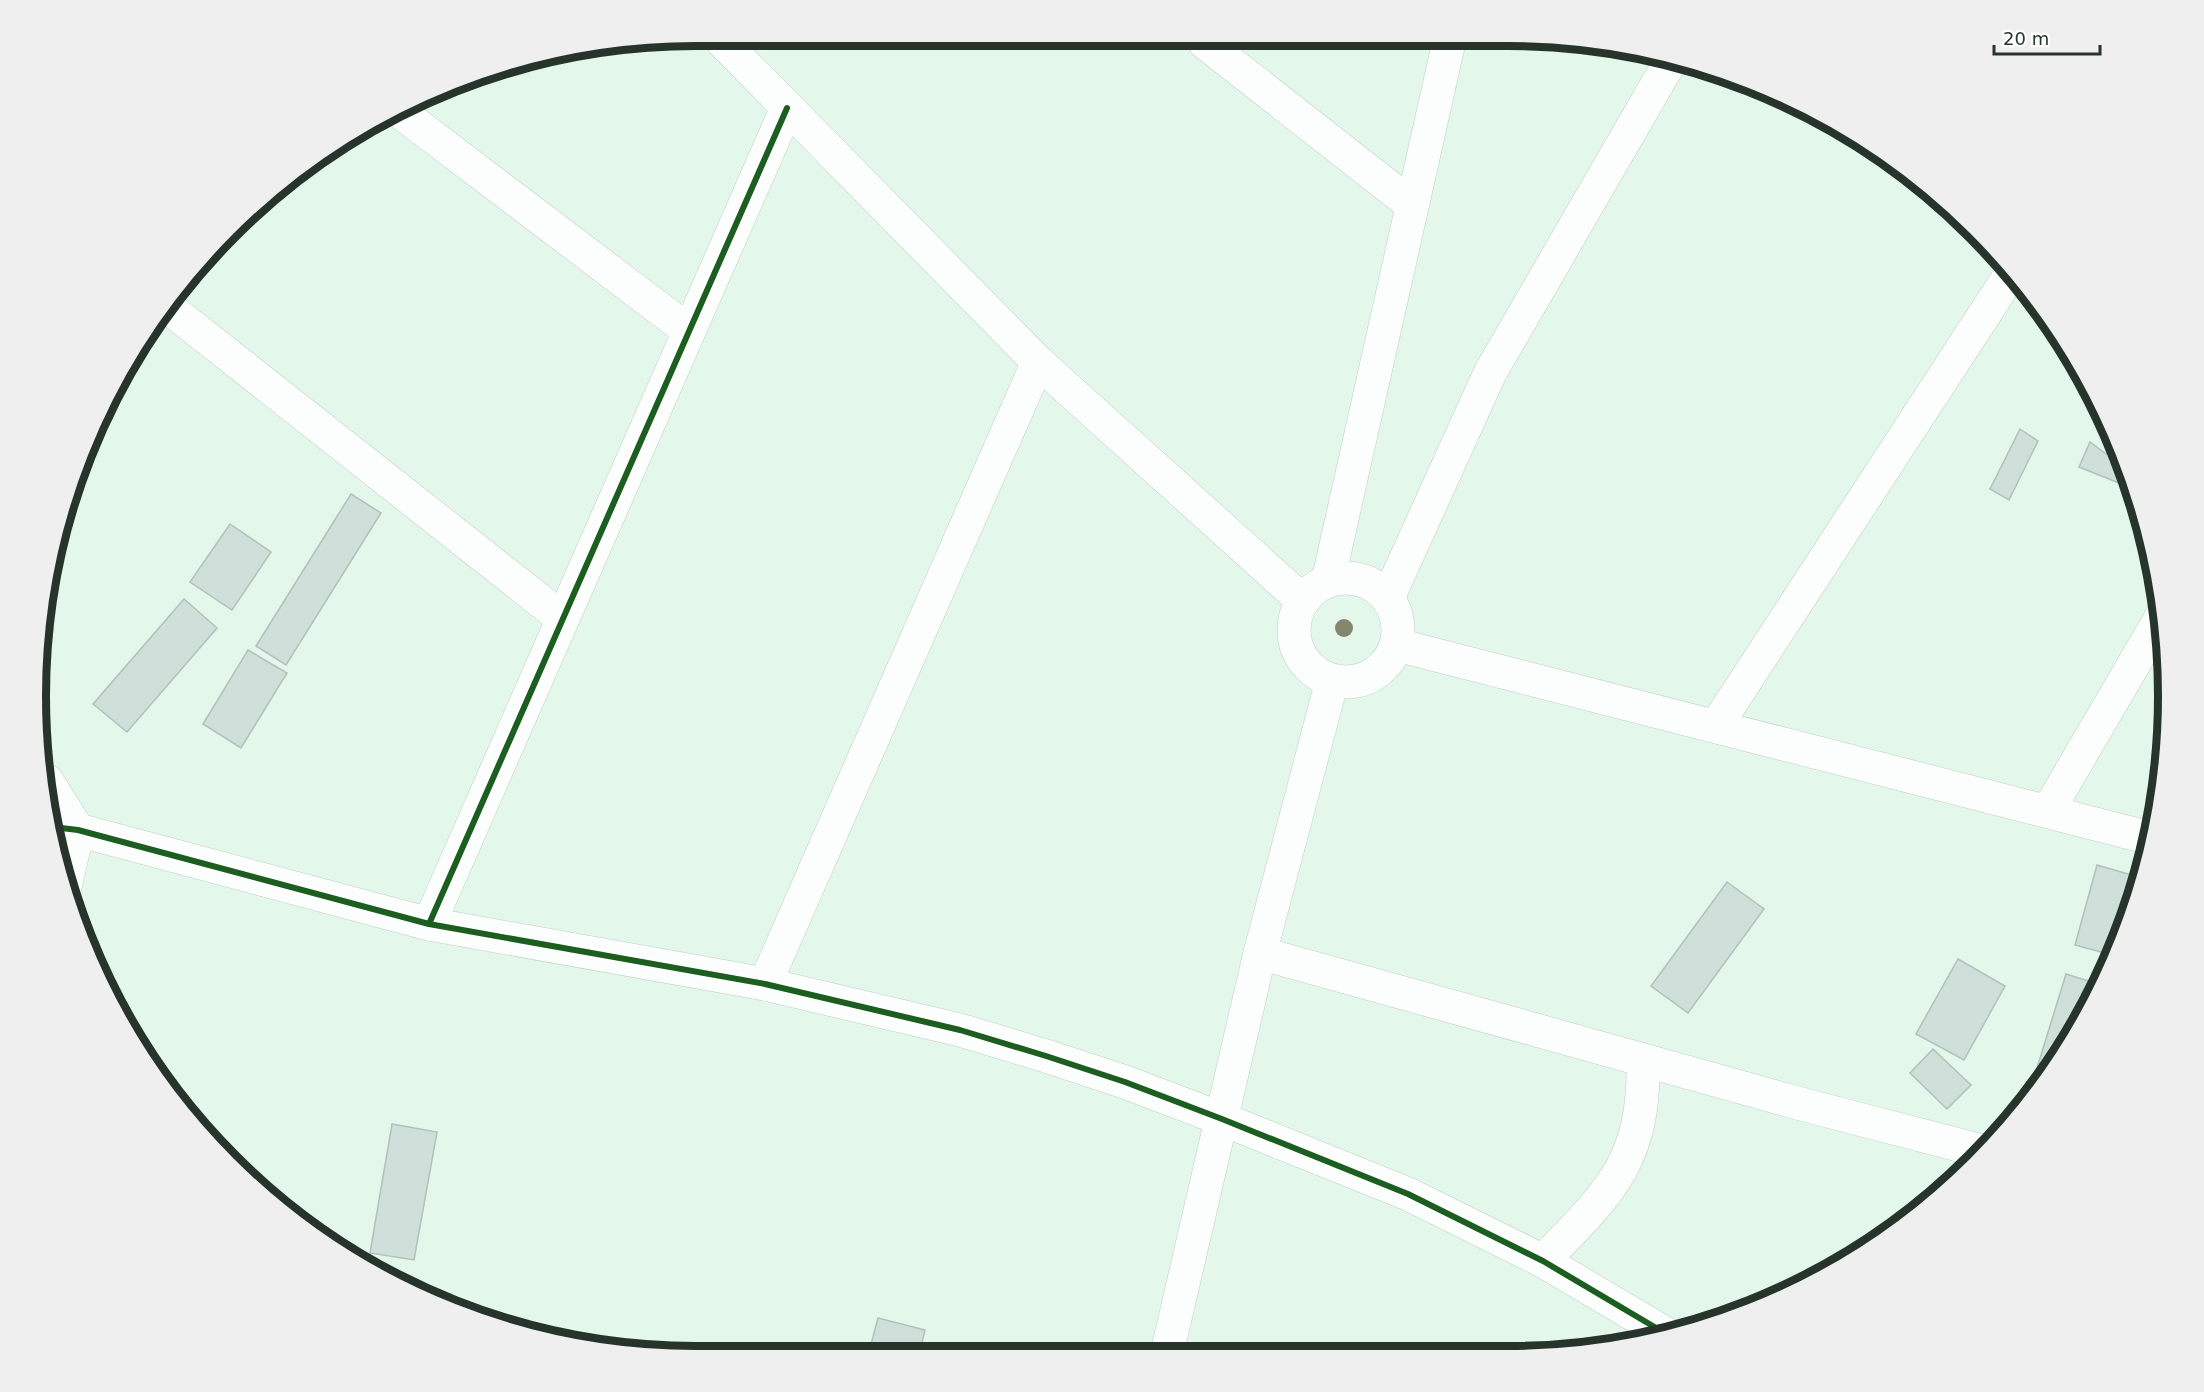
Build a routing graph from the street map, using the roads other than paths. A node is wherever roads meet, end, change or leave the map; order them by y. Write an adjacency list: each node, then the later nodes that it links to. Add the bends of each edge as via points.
1 (727, 46): 5 (street)
2 (1209, 46): 7 (street)
3 (1448, 46): 7 (street)
4 (1667, 67): 13 (street, via 1490,373)
5 (787, 108): 10 (street); 11 (street)
6 (405, 115): 10 (street)
7 (1412, 206): 12 (street)
8 (2006, 281): 19 (street)
9 (173, 312): 15 (street)
10 (689, 331): 15 (street)
11 (1038, 362): 14 (street); 27 (street)
12 (1328, 580): 13 (street, via 1361,579); 14 (street)
13 (1388, 598): 17 (street, via 1396,612)
14 (1303, 601): 18 (street, via 1295,616 1297,648 1305,663)
15 (562, 618): 25 (street)
16 (2154, 630): 21 (street)
17 (1397, 645): 18 (street, via 1390,660 1365,680); 19 (street)
18 (1332, 681): 26 (street)
19 (1716, 726): 21 (street)
20 (56, 802): 22 (street)
21 (2048, 811): 23 (street)
22 (66, 828): 24 (street); 25 (street)
23 (2142, 836)
24 (66, 850)
25 (429, 924): 27 (street)
26 (1260, 953): 28 (street); 29 (street)
27 (765, 984): 29 (street, via 960,1030 1125,1082)
28 (1643, 1060): 30 (street); 31 (street, via 1644,1092 1637,1131 1623,1168 1598,1204)
29 (1222, 1119): 31 (street, via 1408,1194); 33 (street)
30 (1973, 1149)
31 (1543, 1261): 32 (street)
32 (1656, 1328)
33 (1169, 1346)

